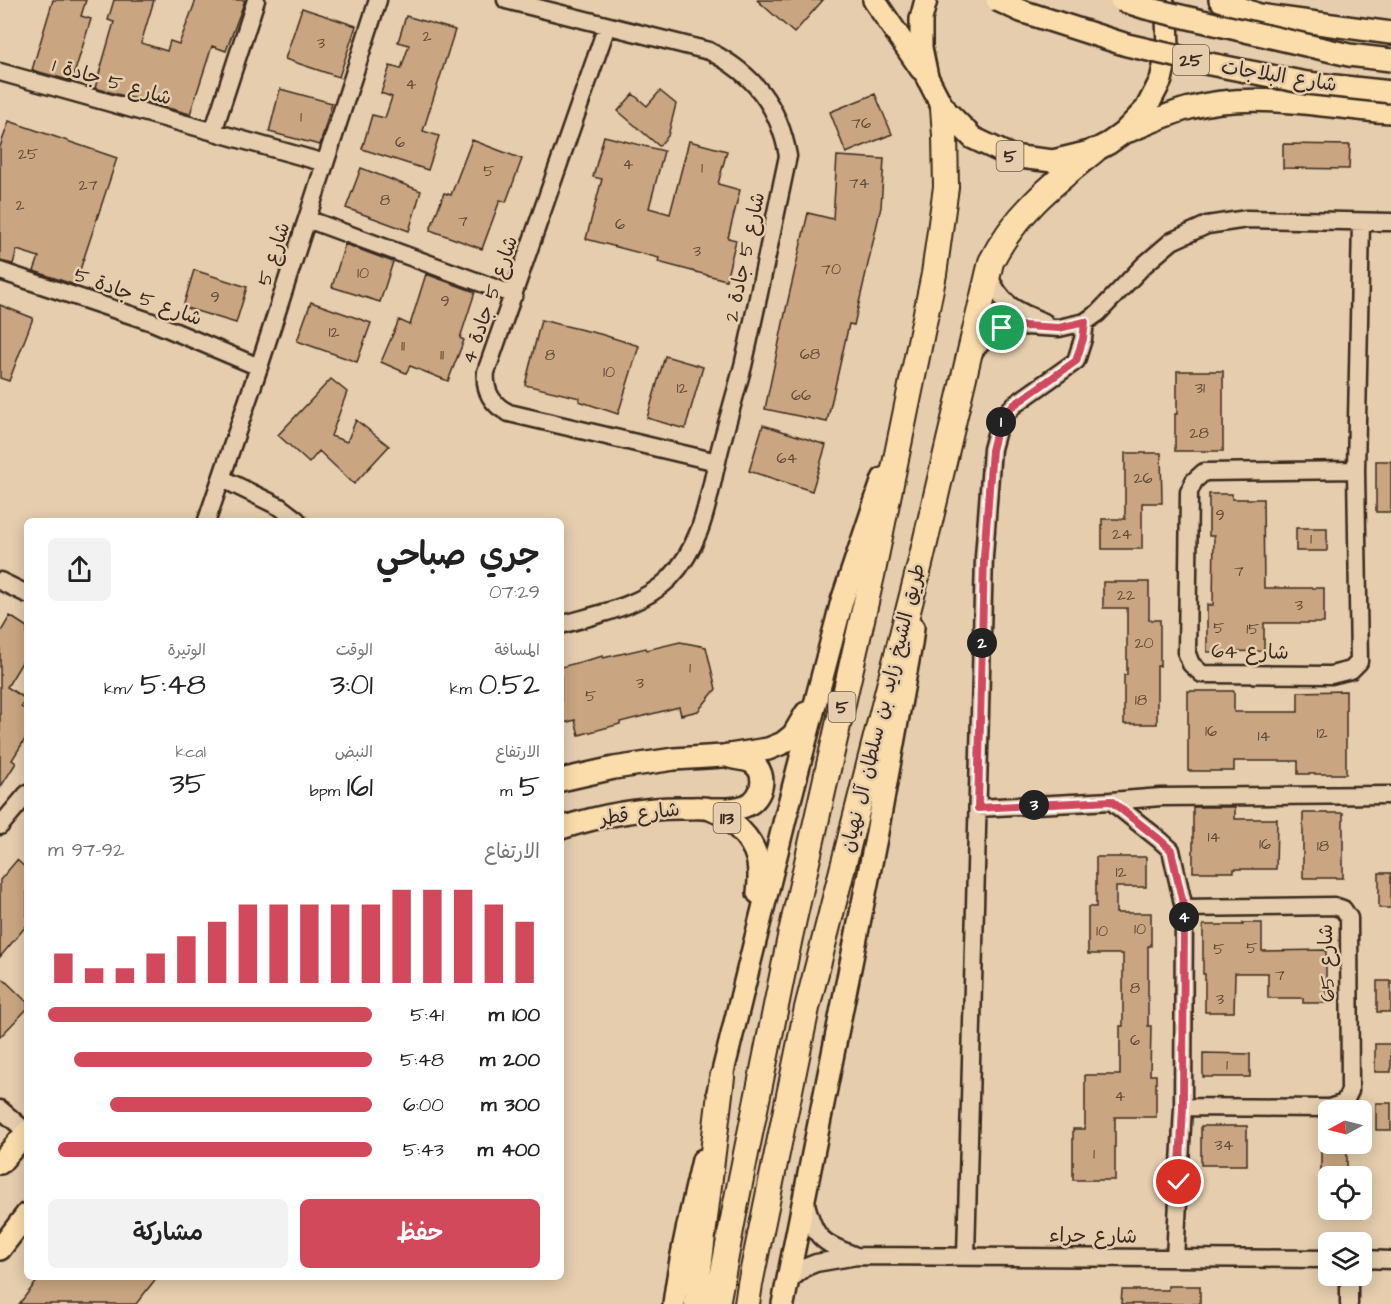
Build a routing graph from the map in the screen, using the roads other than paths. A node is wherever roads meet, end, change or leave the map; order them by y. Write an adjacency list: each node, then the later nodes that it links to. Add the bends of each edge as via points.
1 (256, 0): 18 (street)
2 (378, 0): 21 (street, شارع 5)
3 (506, 0): 10 (street, شارع 5 جادة 2)
4 (874, 0): 14 (main road)
5 (926, 0): 14 (main road, 5, via 921,19 921,48)
6 (997, 0): 15 (main road, شارع البلاجات / 25, bridge, via 1127,45 1307,82)
7 (1121, 0): 12 (main road, شارع البلاجات / 25, bridge, via 1349,55)
8 (1162, 0): 19 (main road, 5, via 1167,16 1168,49 1161,80 1146,109)
9 (1220, 0): 11 (main road, via 1259,15)
10 (607, 26): 27 (street, شارع 5 جادة 4); 33 (street, شارع 5 جادة 2, via 709,51 730,62 768,100 785,141 788,156)
11 (1391, 33)
12 (1391, 60)
13 (0, 72): 18 (street, شارع 5 جادة 1)
14 (927, 77): 16 (main road, 5)
15 (1391, 92)
16 (943, 108): 20 (main road, 5, via 972,138 1011,156 1053,161); 32 (highway, طريق الشيخ زايد بن سلطان آل نهيان / 5, via 946,187 934,274)
17 (1391, 112): 19 (main road, via 1270,100 1223,102 1191,108)
18 (213, 132): 21 (street, شارع 5 جادة 1)
19 (1123, 133): 20 (main road, 5)
20 (1094, 151): 26 (highway, طريق الشيخ زايد بن سلطان آل نهيان / 5, via 1053,184 1020,218 997,250)
21 (325, 163): 22 (street, شارع 5)
22 (307, 219): 27 (street); 31 (street, شارع 5)
23 (1361, 222): 24 (street); 28 (street, via 1247,219 1207,225 1172,241); 34 (street, شارع 64)
24 (1391, 222)
25 (0, 272): 31 (street, شارع 5 جادة 5, via 152,322)
26 (988, 274): 29 (street, via 996,290 1015,309); 30 (highway, طريق الشيخ زايد بن سلطان آل نهيان / 5)
27 (514, 295): 33 (street, شارع 5 جادة 4, via 486,372 488,394 497,406 509,413)
28 (1085, 322): 29 (street); 48 (street, via 1076,361 1014,405 998,426 992,450 984,557)
29 (1059, 328): 30 (street, via 1002,328 981,343)
30 (968, 361): 38 (highway, طريق الشيخ زايد بن سلطان آل نهيان / 5)
31 (260, 367): 35 (street, شارع 5)
32 (906, 413): 42 (main road, via 842,601); 73 (highway, طريق الشيخ زايد بن سلطان آل نهيان / 5, via 788,948)
33 (717, 462): 41 (street, شارع 5 جادة 2, via 703,524 678,570 636,602)
34 (1356, 470): 34 (street, شارع 64, via 1359,662 1351,670 1331,675 1202,674 1187,654 1189,492 1194,481 1204,472)
35 (223, 479): 36 (street, شارع 5); 37 (street)
36 (208, 518)
37 (294, 518)
38 (920, 564): 60 (main road, via 911,644 876,838); 74 (highway, طريق الشيخ زايد بن سلطان آل نهيان / 5, via 807,1008)
39 (0, 581): 40 (street)
40 (24, 593)
41 (564, 624)
42 (822, 680): 43 (main road, via 799,726 783,743); 53 (main road)
43 (723, 756): 44 (main road, via 674,759); 49 (main road, via 755,766 760,772 761,789 748,806)
44 (564, 779)
45 (1391, 795): 47 (street)
46 (24, 797): 50 (street)
47 (1111, 801): 48 (street); 52 (street, via 1171,850)
48 (978, 808): 64 (street)
49 (709, 809): 51 (main road, شارع قطر / 113, via 662,807); 53 (main road, شارع قطر / 113, via 730,820 745,835 754,846 759,863)
50 (1, 823)
51 (564, 827)
52 (1184, 908): 55 (street); 55 (street, شارع 65, via 1343,909 1349,918 1350,1091 1344,1102 1329,1108)
53 (748, 976): 54 (main road)
54 (722, 1077): 71 (main road); 72 (highway)
55 (1183, 1107): 65 (street)
56 (0, 1109): 57 (street)
57 (24, 1129)
58 (24, 1135): 59 (main road)
59 (0, 1163)
60 (805, 1197): 63 (street, شارع حراء, via 818,1234 826,1242); 69 (main road)
61 (24, 1218): 62 (main road)
62 (0, 1248)
63 (857, 1256): 64 (street, شارع حراء); 69 (street, شارع حراء, via 816,1263)
64 (966, 1256): 65 (street, شارع حراء)
65 (1175, 1258): 66 (street, شارع حراء)
66 (1318, 1259)
67 (1372, 1260): 68 (street)
68 (1391, 1260)
69 (786, 1283): 75 (main road)
70 (1349, 1286): 76 (street)
71 (674, 1304)
72 (697, 1304)
73 (717, 1304)
74 (747, 1304)
75 (783, 1304)
76 (1349, 1304)

